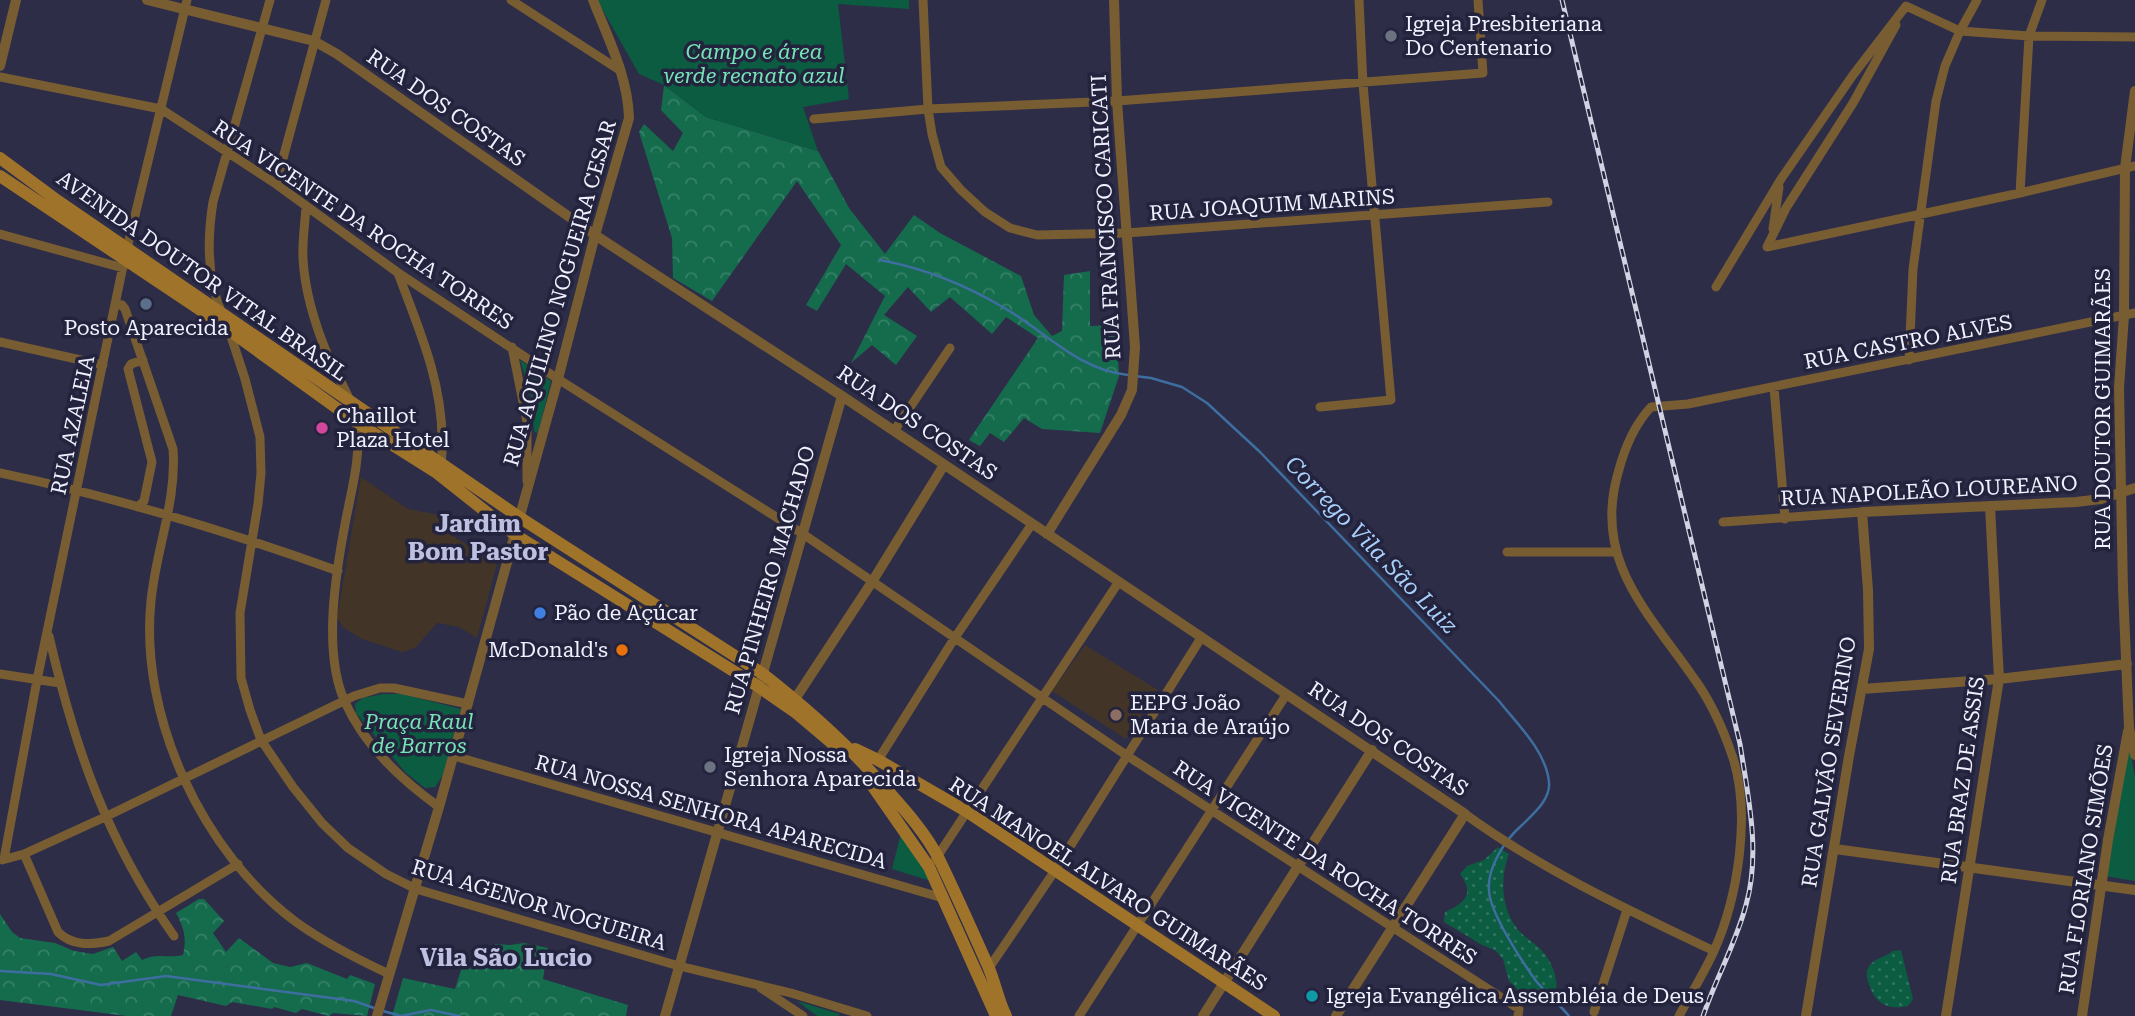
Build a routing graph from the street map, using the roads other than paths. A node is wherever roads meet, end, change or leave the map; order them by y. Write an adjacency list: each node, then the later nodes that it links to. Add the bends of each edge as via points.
1 (16, 0): 20 (street)
2 (147, 0): 14 (street, RUA DOS COSTAS)
3 (270, 0): 15 (street, RUA AGENOR NOGUEIRA)
4 (326, 0): 19 (street)
5 (511, 0): 21 (street)
6 (593, 0): 21 (street, RUA AQUILINO NOGUEIRA CESAR)
7 (923, 0): 27 (street, RUA JOAQUIM MARINS)
8 (1114, 0): 25 (street, RUA FRANCISCO CARICATI)
9 (1359, 0): 23 (street)
10 (1478, 0): 23 (street, via 1483,73)
11 (1977, 0): 16 (street)
12 (2042, 0): 17 (street)
13 (1907, 3): 16 (street); 33 (street); 41 (street, via 1853,103)
14 (186, 4): 15 (street, RUA DOS COSTAS); 26 (street, RUA AZALEIA)
15 (263, 27): 19 (street, RUA DOS COSTAS); 29 (street, RUA AGENOR NOGUEIRA)
16 (1960, 31): 17 (street); 38 (street, via 1936,101)
17 (2029, 36): 18 (street); 35 (street)
18 (2135, 37)
19 (314, 41): 34 (street); 43 (street, RUA DOS COSTAS)
20 (0, 66)
21 (621, 71): 43 (street, RUA AQUILINO NOGUEIRA CESAR, via 629,117)
22 (0, 77): 26 (street, RUA VICENTE DA ROCHA TORRES)
23 (1363, 84): 25 (street); 39 (street)
24 (2135, 91): 31 (street, RUA DOUTOR GUIMARÃES)
25 (1117, 101): 27 (street); 40 (street, RUA FRANCISCO CARICATI)
26 (161, 109): 29 (street, RUA VICENTE DA ROCHA TORRES); 44 (street, RUA AZALEIA)
27 (928, 109): 28 (street); 40 (street, RUA JOAQUIM MARINS, via 941,167 1002,223 1037,235)
28 (814, 119)
29 (227, 152): 34 (street, RUA VICENTE DA ROCHA TORRES); 48 (street, RUA AGENOR NOGUEIRA, via 209,234 211,273)
30 (0, 158): 44 (main road, AVENIDA DOUTOR VITAL BRASIL)
31 (2130, 167): 35 (street); 49 (street, RUA DOUTOR GUIMARÃES)
32 (0, 176): 44 (main road, AVENIDA DOUTOR VITAL BRASIL)
33 (1780, 179): 41 (street); 46 (street)
34 (276, 184): 37 (street, RUA VICENTE DA ROCHA TORRES)
35 (2021, 193): 38 (street)
36 (1548, 202): 39 (street, RUA JOAQUIM MARINS)
37 (306, 206): 45 (street, RUA VICENTE DA ROCHA TORRES); 60 (street, via 303,257 308,295 317,328)
38 (1921, 214): 41 (street, via 1767,247); 55 (street)
39 (1375, 215): 40 (street, RUA JOAQUIM MARINS); 61 (street, via 1391,400)
40 (1126, 233): 81 (street, RUA FRANCISCO CARICATI, via 1135,347 1132,390)
41 (1773, 233)
42 (0, 234): 44 (street)
43 (594, 235): 57 (street, RUA AQUILINO NOGUEIRA CESAR); 59 (street, RUA DOS COSTAS)
44 (125, 259): 47 (street, RUA AZALEIA); 48 (main road, AVENIDA DOUTOR VITAL BRASIL); 50 (main road, AVENIDA DOUTOR VITAL BRASIL)
45 (397, 272): 52 (street, RUA VICENTE DA ROCHA TORRES); 65 (street, via 435,377 441,406)
46 (1716, 287)
47 (116, 304): 54 (street, via 125,309); 56 (street, RUA AZALEIA)
48 (220, 310): 50 (street, RUA AGENOR NOGUEIRA); 60 (main road, AVENIDA DOUTOR VITAL BRASIL)
49 (2129, 314): 55 (street, RUA CASTRO ALVES); 70 (street, RUA DOUTOR GUIMARÃES, via 2119,388)
50 (231, 334): 62 (main road, AVENIDA DOUTOR VITAL BRASIL); 82 (street, RUA AGENOR NOGUEIRA, via 260,437)
51 (0, 342): 56 (street)
52 (512, 348): 57 (street, RUA VICENTE DA ROCHA TORRES); 67 (street, via 527,422)
53 (950, 348): 63 (street)
54 (143, 360): 72 (street, via 128,369 152,463 144,500); 74 (street, via 173,449)
55 (1909, 360): 58 (street, RUA CASTRO ALVES)
56 (103, 365): 69 (street, RUA AZALEIA)
57 (558, 379): 67 (street, RUA AQUILINO NOGUEIRA CESAR); 80 (street, RUA VICENTE DA ROCHA TORRES)
58 (1774, 387): 76 (street); 84 (street, RUA CASTRO ALVES, via 1651,407 1622,458 1612,493 1610,520)
59 (842, 396): 63 (street, RUA DOS COSTAS); 80 (street, RUA PINHEIRO MACHADO)
60 (350, 402): 62 (street); 65 (main road, AVENIDA DOUTOR VITAL BRASIL)
61 (1320, 408)
62 (356, 422): 65 (main road, AVENIDA DOUTOR VITAL BRASIL); 85 (street, via 359,448)
63 (894, 431): 64 (street, RUA DOS COSTAS)
64 (944, 465): 78 (street, RUA DOS COSTAS); 86 (street)
65 (439, 468): 75 (main road, AVENIDA DOUTOR VITAL BRASIL); 79 (main road, AVENIDA DOUTOR VITAL BRASIL)
66 (0, 473): 69 (street)
67 (527, 484): 75 (street, RUA AQUILINO NOGUEIRA CESAR)
68 (2135, 488): 70 (street, RUA NAPOLEÃO LOUREANO)
69 (77, 489): 72 (street); 88 (street, RUA AZALEIA)
70 (2120, 493): 71 (street, RUA NAPOLEÃO LOUREANO, via 2088,501); 91 (street, RUA DOUTOR GUIMARÃES)
71 (1990, 506): 73 (street, RUA NAPOLEÃO LOUREANO); 93 (street, RUA BRAZ DE ASSIS)
72 (138, 507): 74 (street)
73 (1862, 512): 76 (street, RUA NAPOLEÃO LOUREANO); 97 (street, RUA GALVÃO SEVERINO, via 1870,625)
74 (169, 516): 82 (street); 111 (street, via 151,600 151,646 164,730)
75 (519, 517): 79 (street, RUA AQUILINO NOGUEIRA CESAR); 94 (main road, AVENIDA DOUTOR VITAL BRASIL)
76 (1785, 519): 77 (street, RUA NAPOLEÃO LOUREANO)
77 (1723, 522)
78 (1032, 524): 81 (street, RUA DOS COSTAS); 90 (street)
79 (514, 534): 94 (main road, AVENIDA DOUTOR VITAL BRASIL); 102 (street, RUA AQUILINO NOGUEIRA CESAR)
80 (803, 534): 86 (street, RUA VICENTE DA ROCHA TORRES); 94 (street, RUA PINHEIRO MACHADO)
81 (1047, 534): 87 (street, RUA DOS COSTAS)
82 (253, 540): 85 (street); 104 (street, RUA AGENOR NOGUEIRA, via 243,583 239,638 241,678)
83 (1507, 552): 84 (street)
84 (1616, 552): 136 (street, RUA CASTRO ALVES, via 1624,576 1695,679 1733,759 1741,837 1726,919)
85 (338, 571): 101 (street, via 332,628)
86 (872, 582): 90 (street, RUA VICENTE DA ROCHA TORRES); 100 (street)
87 (1118, 583): 89 (street, RUA DOS COSTAS); 99 (street)
88 (48, 632): 95 (street, RUA AZALEIA); 96 (street)
89 (1201, 638): 98 (street, RUA DOS COSTAS); 107 (street)
90 (954, 639): 99 (street, RUA VICENTE DA ROCHA TORRES); 110 (street)
91 (2130, 657): 93 (street); 103 (street, RUA DOUTOR GUIMARÃES)
92 (0, 674): 95 (street)
93 (1999, 679): 97 (street); 124 (street, RUA BRAZ DE ASSIS)
94 (761, 680): 100 (main road, AVENIDA DOUTOR VITAL BRASIL); 117 (street, RUA PINHEIRO MACHADO); 121 (main road, AVENIDA DOUTOR VITAL BRASIL, via 865,776)
95 (37, 681): 96 (street); 120 (street, RUA AZALEIA)
96 (60, 683): 116 (street, via 87,775)
97 (1862, 689): 118 (street, RUA GALVÃO SEVERINO)
98 (1286, 695): 106 (street, RUA DOS COSTAS); 114 (street)
99 (1042, 698): 107 (street, RUA VICENTE DA ROCHA TORRES); 113 (street)
100 (795, 699): 105 (main road, AVENIDA DOUTOR VITAL BRASIL)
101 (344, 700): 102 (street, via 394,688); 104 (street); 112 (street, via 377,753)
102 (468, 704): 109 (street, RUA AQUILINO NOGUEIRA CESAR)
103 (2132, 728): 108 (street); 126 (street, RUA FLORIANO SIMÕES)
104 (261, 740): 111 (street); 127 (street, RUA AGENOR NOGUEIRA, via 331,832 367,861)
105 (846, 746): 110 (main road, RUA MANOEL ALVARO GUIMARÃES); 121 (main road, AVENIDA DOUTOR VITAL BRASIL, via 902,805)
106 (1372, 750): 115 (street, RUA DOS COSTAS); 123 (street)
107 (1126, 755): 114 (street, RUA VICENTE DA ROCHA TORRES); 125 (street)
108 (2135, 755)
109 (454, 756): 112 (street, RUA AQUILINO NOGUEIRA CESAR); 117 (street, RUA NOSSA SENHORA APARECIDA)
110 (878, 760): 113 (main road, RUA MANOEL ALVARO GUIMARÃES)
111 (184, 779): 116 (street); 122 (street)
112 (439, 807): 127 (street, RUA AQUILINO NOGUEIRA CESAR)
113 (966, 811): 121 (street); 125 (main road, RUA MANOEL ALVARO GUIMARÃES)
114 (1212, 812): 123 (street, RUA VICENTE DA ROCHA TORRES); 133 (street)
115 (1465, 814): 131 (street, RUA DOS COSTAS, via 1515,849); 134 (street)
116 (105, 817): 119 (street); 132 (street)
117 (719, 832): 129 (street, RUA NOSSA SENHORA APARECIDA); 137 (street, RUA PINHEIRO MACHADO)
118 (1835, 849): 124 (street); 158 (street, RUA GALVÃO SEVERINO)
119 (24, 854): 120 (street); 132 (street, via 58,932 67,940 86,944 109,941)
120 (2, 860)
121 (933, 862): 129 (main road, AVENIDA DOUTOR VITAL BRASIL); 130 (main road, AVENIDA DOUTOR VITAL BRASIL)
122 (238, 864): 132 (street); 139 (street, via 295,921)
123 (1299, 868): 134 (street, RUA VICENTE DA ROCHA TORRES); 140 (street)
124 (1971, 869): 126 (street); 159 (street, RUA BRAZ DE ASSIS)
125 (1054, 872): 133 (main road, RUA MANOEL ALVARO GUIMARÃES); 138 (street)
126 (2101, 886): 128 (street); 160 (street, RUA FLORIANO SIMÕES)
127 (416, 889): 137 (street, RUA AGENOR NOGUEIRA); 139 (street, RUA AQUILINO NOGUEIRA CESAR)
128 (2135, 890)
129 (944, 898): 130 (street, RUA NOSSA SENHORA APARECIDA); 144 (main road, AVENIDA DOUTOR VITAL BRASIL)
130 (959, 902): 138 (main road, AVENIDA DOUTOR VITAL BRASIL)
131 (1627, 909): 136 (street, RUA DOS COSTAS); 145 (street)
132 (157, 913): 135 (street)
133 (1137, 925): 140 (main road, RUA MANOEL ALVARO GUIMARÃES); 152 (street)
134 (1394, 929): 155 (street); 156 (street, RUA VICENTE DA ROCHA TORRES, via 1519,1009)
135 (174, 936)
136 (1714, 951): 157 (street, RUA CASTRO ALVES)
137 (679, 966): 141 (street, RUA AGENOR NOGUEIRA); 148 (street, RUA PINHEIRO MACHADO)
138 (989, 968): 144 (main road, AVENIDA DOUTOR VITAL BRASIL)
139 (389, 974): 147 (street, RUA AQUILINO NOGUEIRA CESAR)
140 (1224, 983): 153 (street); 154 (main road, RUA MANOEL ALVARO GUIMARÃES)
141 (756, 985): 142 (street, RUA AGENOR NOGUEIRA); 143 (street)
142 (791, 993): 143 (street); 146 (street, RUA AGENOR NOGUEIRA)
143 (793, 1010): 149 (street)
144 (999, 1011): 151 (main road)
145 (1594, 1012)
146 (846, 1013): 150 (street, RUA AGENOR NOGUEIRA)
147 (377, 1016)
148 (665, 1016)
149 (803, 1016)
150 (867, 1016)
151 (1016, 1016)
152 (1079, 1016)
153 (1203, 1016)
154 (1274, 1016)
155 (1336, 1016)
156 (1518, 1016)
157 (1679, 1016)
158 (1807, 1016)
159 (1946, 1016)
160 (2082, 1016)

